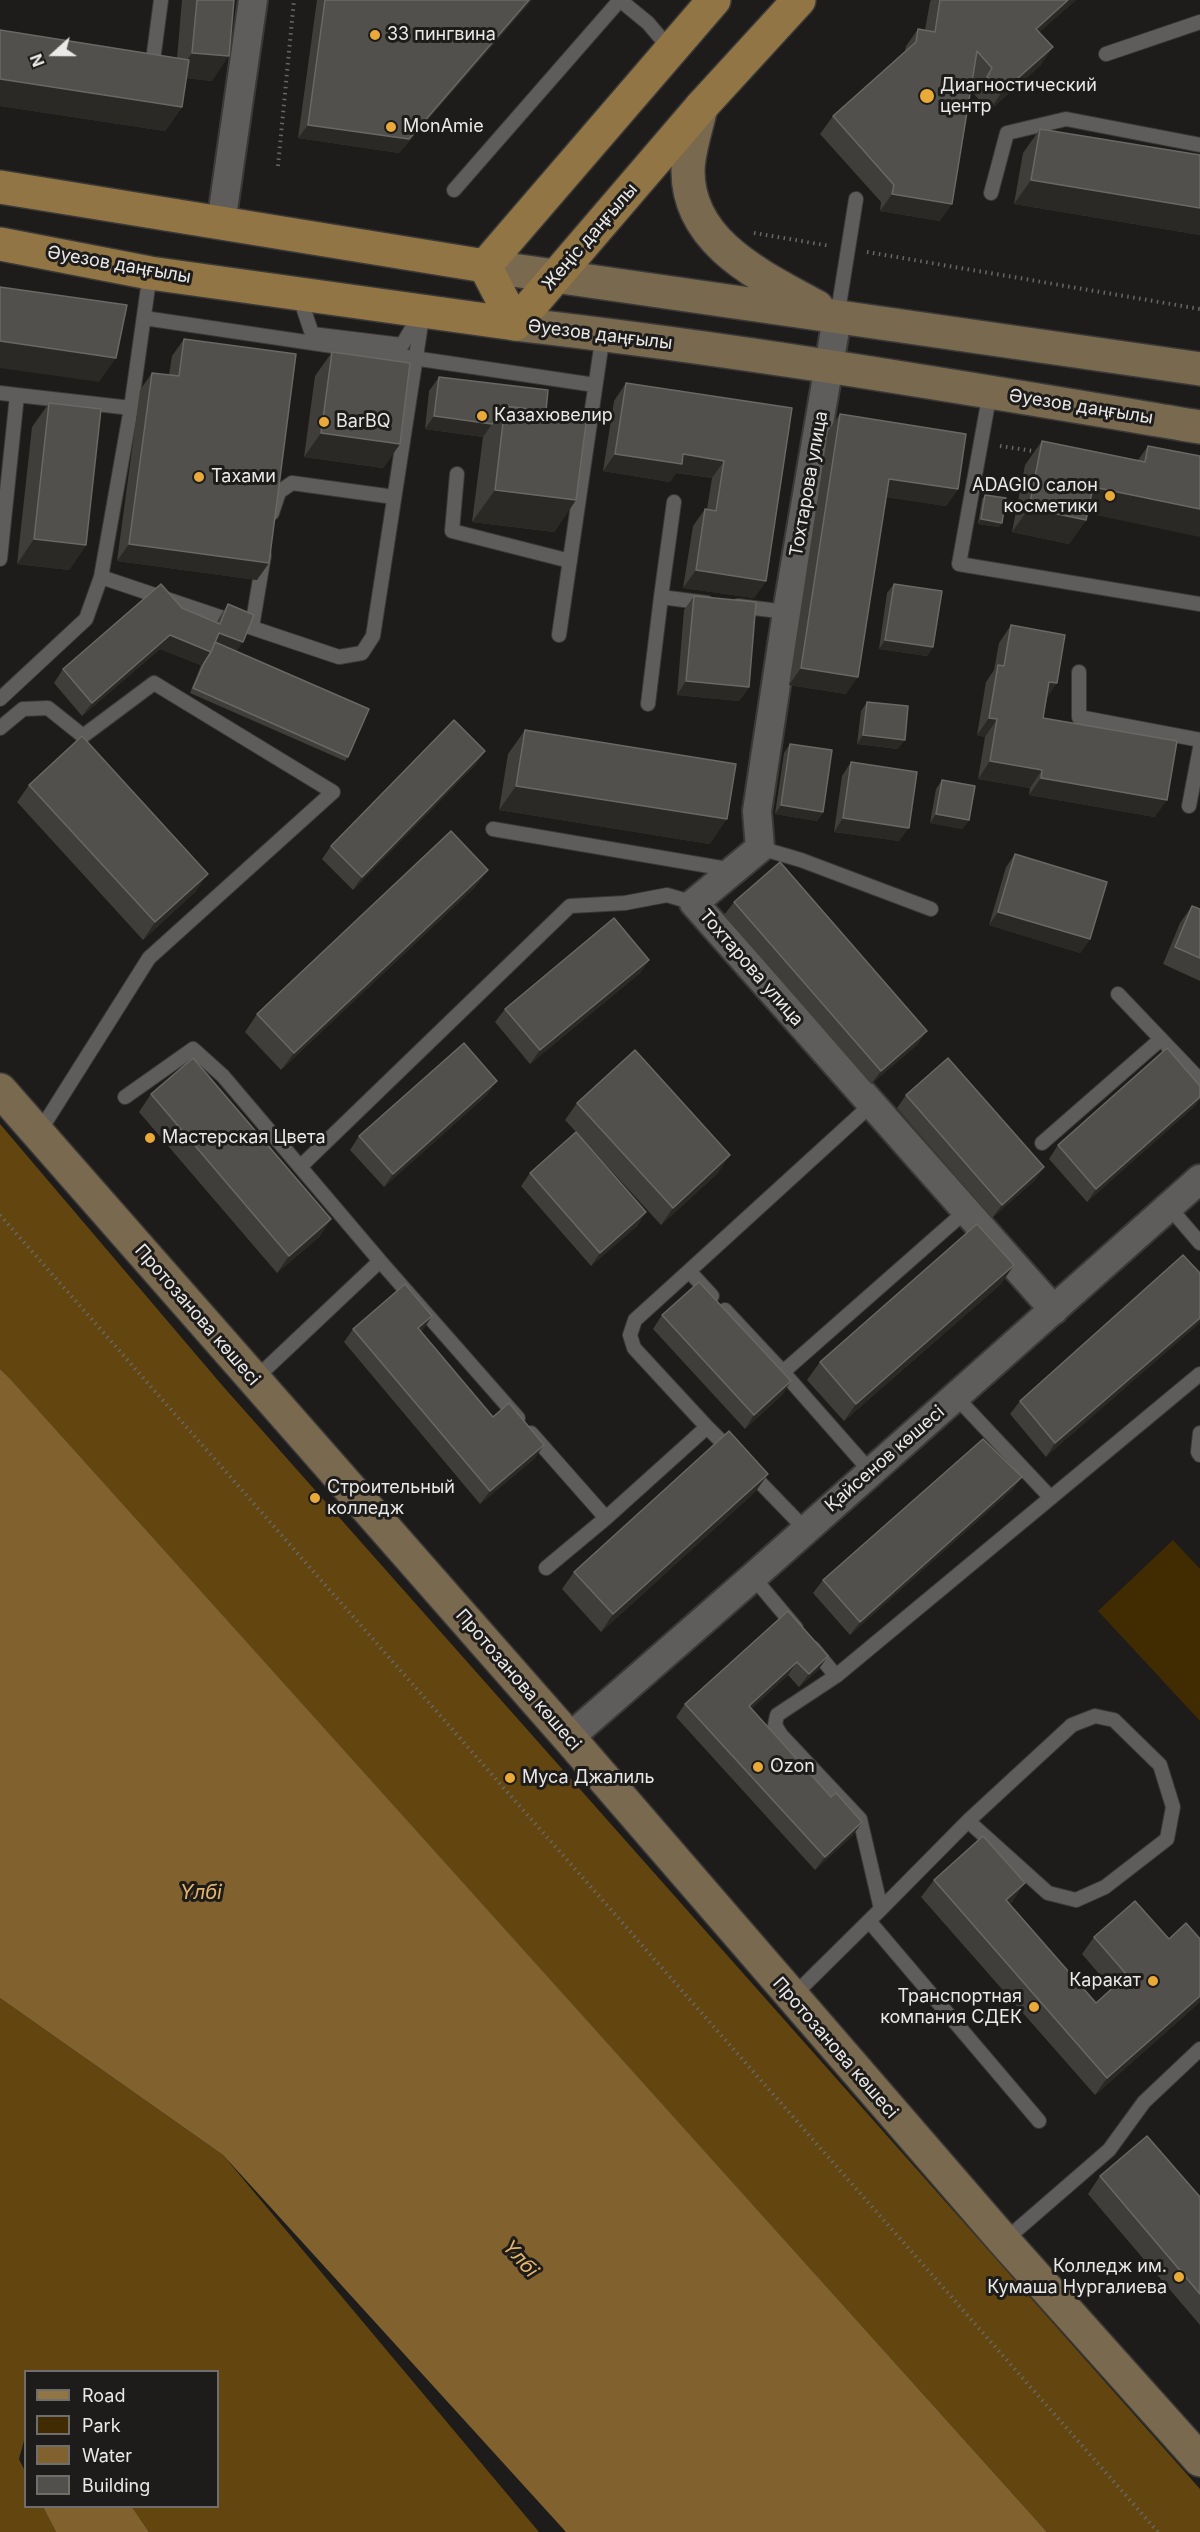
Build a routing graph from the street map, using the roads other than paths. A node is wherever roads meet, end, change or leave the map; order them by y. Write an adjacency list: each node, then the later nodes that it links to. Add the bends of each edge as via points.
1 (161, 0): 9 (lane, via 152,68)
2 (253, 0): 16 (street)
3 (620, 0): 7 (lane, via 648,23); 13 (lane)
4 (714, 0): 7 (main road)
5 (799, 0): 10 (main road, Жеңіс даңғылы)
6 (1200, 22): 8 (lane)
7 (670, 49): 18 (main road)
8 (1106, 54)
9 (140, 66)
10 (701, 107): 20 (main road, Жеңіс даңғылы); 23 (main road, via 688,170 692,200 705,225 746,268)
11 (1200, 145): 14 (lane, via 1066,119 1007,133)
12 (0, 187): 16 (main road)
13 (454, 190)
14 (991, 193)
15 (856, 199): 23 (lane)
16 (221, 224): 18 (main road)
17 (0, 244): 19 (main road, Әуезов даңғылы)
18 (485, 266): 20 (main road); 24 (main road)
19 (150, 273): 21 (main road, Әуезов даңғылы); 22 (lane)
20 (556, 277): 23 (main road); 24 (main road, Жеңіс даңғылы)
21 (423, 311): 24 (main road, Әуезов даңғылы); 27 (lane)
22 (144, 318): 27 (lane); 35 (lane)
23 (837, 318): 26 (main road); 28 (street, Тохтарова улица)
24 (515, 324): 25 (main road, Әуезов даңғылы)
25 (603, 334): 28 (main road, Әуезов даңғылы); 30 (lane)
26 (961, 335): 29 (main road); 31 (main road)
27 (416, 358): 30 (lane); 38 (lane)
28 (828, 365): 31 (main road, Әуезов даңғылы); 45 (street, Тохтарова улица)
29 (1200, 369)
30 (596, 385): 41 (lane)
31 (953, 386): 32 (main road, Әуезов даңғылы)
32 (990, 392): 36 (main road, Әуезов даңғылы); 44 (lane, via 958,564)
33 (0, 393): 34 (lane)
34 (17, 395): 35 (lane); 40 (lane)
35 (131, 408): 42 (lane)
36 (1200, 427)
37 (457, 474): 41 (lane, via 452,531)
38 (394, 496): 46 (lane, via 292,483 279,492); 46 (lane, via 373,636 362,653 339,657)
39 (674, 502): 43 (lane)
40 (0, 559)
41 (570, 561): 47 (lane)
42 (101, 577): 46 (lane); 49 (lane, via 86,619)
43 (661, 597): 45 (lane); 50 (lane)
44 (1200, 604)
45 (787, 612): 56 (street, Тохтарова улица, via 757,811)
46 (252, 627)
47 (559, 635)
48 (1079, 672): 52 (lane, via 1079,717)
49 (0, 699)
50 (648, 704)
51 (0, 728): 66 (lane, via 23,709 48,708 82,736 153,683 333,792 149,958)
52 (1200, 740)
53 (1200, 748): 54 (lane)
54 (1189, 806)
55 (493, 829): 57 (lane)
56 (760, 848): 57 (street, Тохтарова улица); 59 (lane)
57 (734, 870): 58 (street, Тохтарова улица)
58 (694, 903): 65 (street, Тохтарова улица); 68 (lane, via 667,895 625,903 570,906)
59 (931, 909)
60 (1119, 994): 61 (lane)
61 (1161, 1039): 62 (lane); 67 (lane)
62 (1200, 1080)
63 (0, 1090): 66 (main road, Протозанова көшесі)
64 (125, 1097): 68 (lane, via 193,1049 223,1076)
65 (872, 1104): 71 (street, Тохтарова улица); 74 (lane)
66 (38, 1134): 78 (main road, Протозанова көшесі)
67 (1042, 1143)
68 (300, 1167): 73 (lane)
69 (1200, 1179): 70 (street, Қайсенов көшесі)
70 (1169, 1207): 72 (lane); 75 (street, Қайсенов көшесі)
71 (967, 1210): 75 (street, Тохтарова улица); 76 (lane)
72 (1200, 1243)
73 (380, 1261): 78 (lane); 85 (lane)
74 (689, 1271): 76 (lane); 80 (lane, via 635,1320 630,1335 634,1348)
75 (1054, 1310): 79 (street, Қайсенов көшесі)
76 (783, 1372): 83 (lane)
77 (1200, 1374): 84 (lane)
78 (254, 1380): 90 (main road, Протозанова көшесі)
79 (956, 1397): 83 (street, Қайсенов көшесі); 84 (lane)
80 (707, 1427): 85 (lane); 86 (lane)
81 (1200, 1433): 82 (lane)
82 (1200, 1455)
83 (870, 1472): 86 (street, Қайсенов көшесі)
84 (1051, 1498): 89 (lane)
85 (606, 1518): 87 (lane)
86 (805, 1530): 88 (street, Қайсенов көшесі)
87 (546, 1568)
88 (753, 1577): 89 (lane); 90 (street, Қайсенов көшесі)
89 (836, 1676): 92 (lane, via 777,1715 775,1725 860,1819)
90 (569, 1738): 94 (main road, Протозанова көшесі)
91 (969, 1821): 91 (lane, via 1072,1725 1095,1716 1114,1720 1160,1765 1173,1807 1167,1839 1105,1887 1076,1900 1048,1893); 92 (lane)
92 (881, 1909): 93 (lane)
93 (869, 1921): 94 (lane); 96 (lane)
94 (791, 1998): 97 (main road, Протозанова көшесі)
95 (1200, 2049): 97 (lane, via 1144,2102 1109,2150)
96 (1039, 2121)
97 (1004, 2241): 98 (main road, Протозанова көшесі)
98 (1200, 2460)

